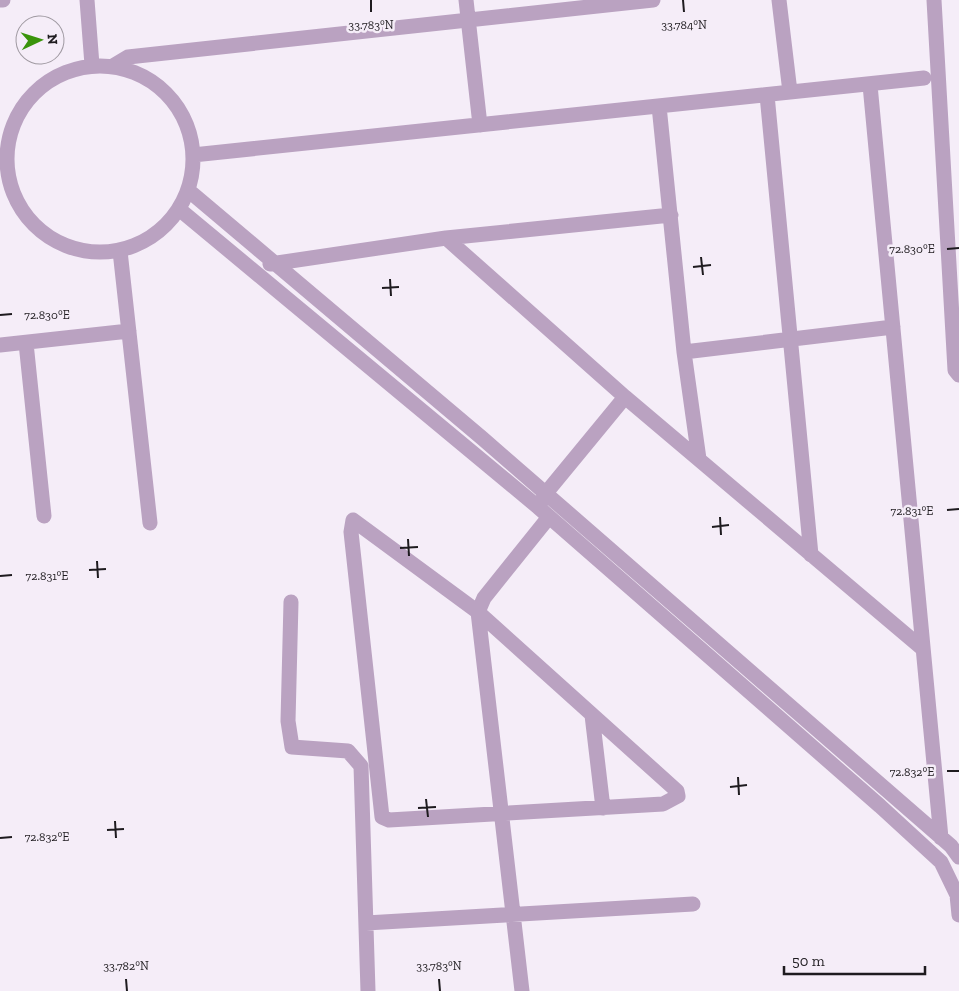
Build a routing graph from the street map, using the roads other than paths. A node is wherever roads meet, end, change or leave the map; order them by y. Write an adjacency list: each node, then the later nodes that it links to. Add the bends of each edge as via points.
1 (86, 0): 7 (street)
2 (466, 0): 6 (street)
3 (652, 0): 6 (street)
4 (779, 0): 11 (street)
5 (934, 0): 31 (street, via 955,370)
6 (468, 19): 8 (street, via 128,56); 14 (street)
7 (92, 65): 8 (street); 16 (street, via 65,71 41,86 22,107 10,132)
8 (113, 66): 15 (street, via 147,77 169,95 185,118)
9 (924, 78): 10 (street)
10 (870, 85): 11 (street); 25 (street)
11 (790, 92): 12 (street)
12 (767, 95): 13 (street); 27 (street)
13 (659, 106): 14 (street); 20 (street)
14 (480, 125): 15 (street)
15 (193, 155): 18 (street, via 193,173)
16 (3, 160): 17 (street)
17 (5, 185): 22 (street, via 41,232 65,246 92,253)
18 (188, 190): 19 (street); 23 (street)
19 (179, 209): 22 (street, via 169,224 146,241); 24 (street)
20 (671, 215): 21 (street); 30 (street)
21 (446, 238): 23 (street); 32 (street)
22 (120, 251): 26 (street)
23 (275, 263): 24 (street); 34 (street)
24 (251, 269): 35 (street)
25 (892, 327): 27 (street); 41 (street)
26 (129, 331): 28 (street); 37 (street)
27 (790, 339): 30 (street); 38 (street)
28 (26, 343): 29 (street); 36 (street)
29 (0, 345)
30 (684, 352): 33 (street)
31 (959, 375)
32 (625, 397): 33 (street); 34 (street)
33 (699, 459): 38 (street)
34 (546, 493): 35 (street); 45 (street)
35 (543, 512): 40 (street, via 484,598); 49 (street, via 873,799 940,862 957,895)
36 (44, 516)
37 (150, 522)
38 (811, 555): 41 (street)
39 (291, 602): 50 (street, via 288,721 292,748 348,751 361,766)
40 (478, 612): 42 (street); 44 (street); 44 (street, via 353,520 351,532 382,817 389,820)
41 (923, 649): 45 (street)
42 (592, 715): 43 (street); 43 (street, via 677,790 678,796 663,804)
43 (603, 808): 44 (street)
44 (501, 814): 48 (street)
45 (941, 838): 46 (street)
46 (959, 857)
47 (693, 904): 48 (street)
48 (513, 915): 50 (street); 52 (street)
49 (959, 915)
50 (366, 923): 51 (street)
51 (368, 991)
52 (522, 991)

